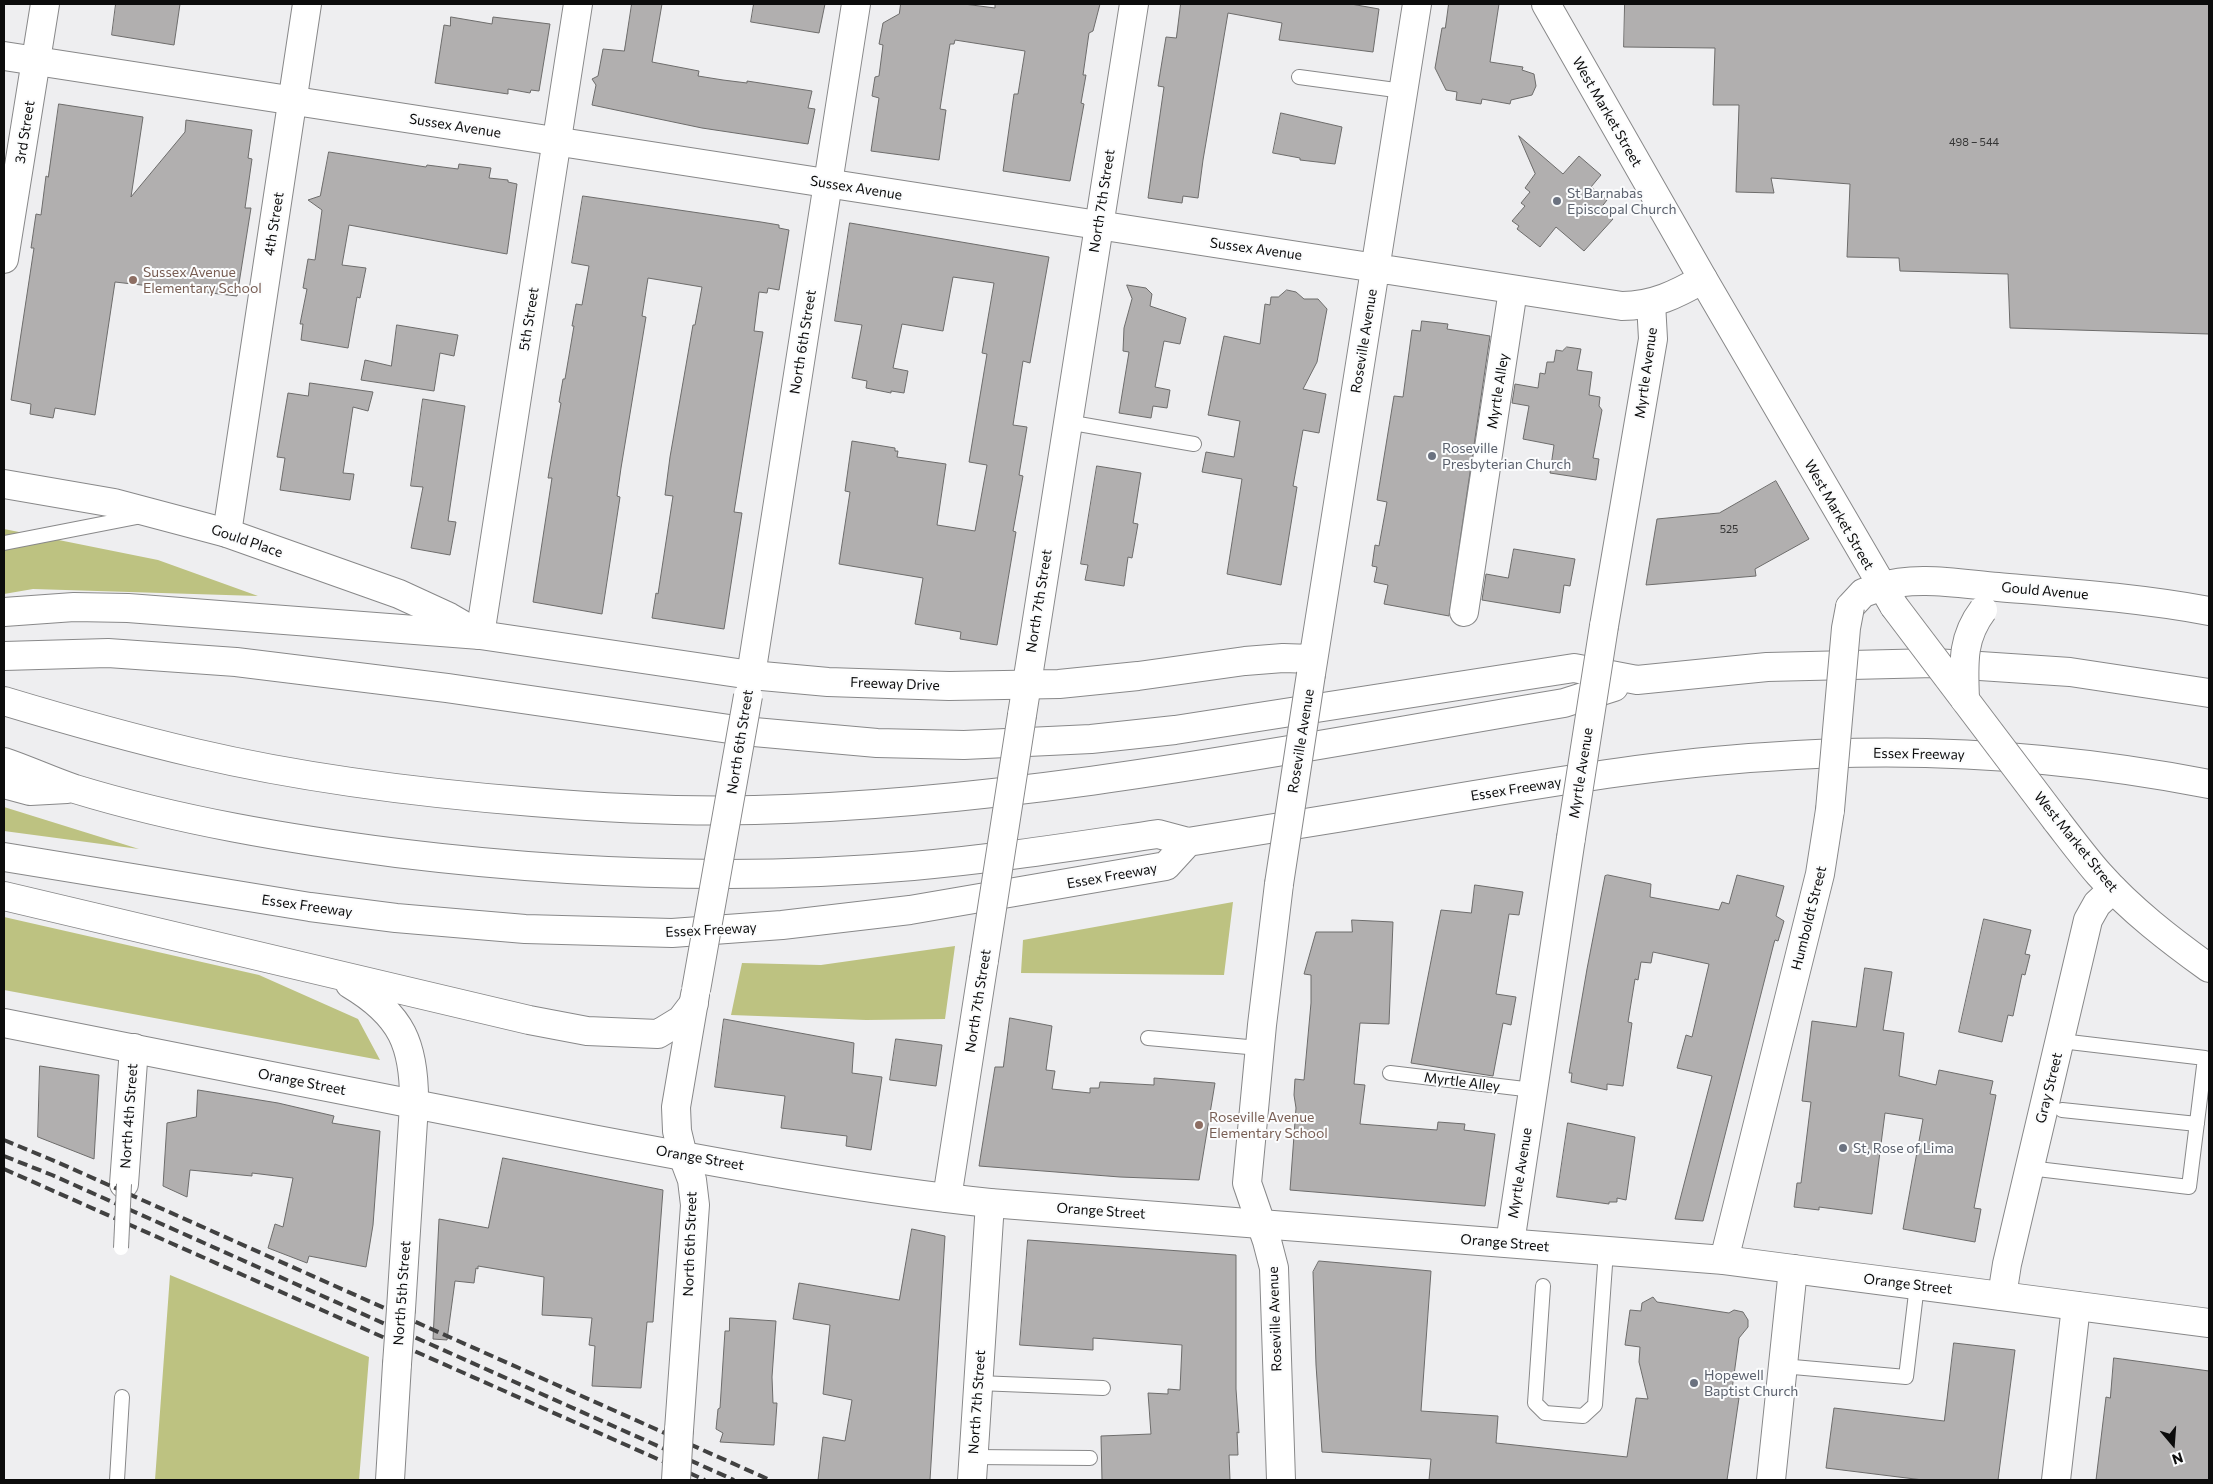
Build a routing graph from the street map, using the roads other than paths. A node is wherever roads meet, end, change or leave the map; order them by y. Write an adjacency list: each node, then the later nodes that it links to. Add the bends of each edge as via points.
1 (45, 4): 9 (main road, 3rd Street)
2 (307, 4): 12 (main road, 4th Street)
3 (578, 4): 13 (main road, 5th Street)
4 (856, 4): 14 (main road, North 6th Street)
5 (1134, 4): 15 (main road, North 7th Street)
6 (1417, 4): 11 (main road, Roseville Avenue)
7 (1546, 4): 18 (main road, West Market Street)
8 (4, 56): 9 (main road, Sussex Avenue)
9 (37, 62): 12 (main road, Sussex Avenue); 16 (main road, 3rd Street)
10 (1299, 77): 11 (lane)
11 (1403, 91): 17 (main road, Roseville Avenue)
12 (292, 101): 13 (main road, Sussex Avenue); 25 (main road, 4th Street)
13 (556, 142): 14 (main road, Sussex Avenue); 32 (main road, 5th Street)
14 (828, 184): 15 (main road, Sussex Avenue); 36 (main road, North 6th Street)
15 (1098, 226): 17 (main road, Sussex Avenue); 21 (main road, North 7th Street)
16 (4, 259)
17 (1376, 267): 19 (main road, Sussex Avenue); 34 (main road, Roseville Avenue)
18 (1703, 279): 20 (main road, Sussex Avenue); 28 (main road, West Market Street)
19 (1513, 290): 20 (main road, Sussex Avenue, via 1622,306); 31 (main road, Myrtle Alley)
20 (1651, 303): 58 (main road, Myrtle Avenue, bridge, via 1653,339 1604,626)
21 (1067, 422): 22 (lane); 37 (main road, North 7th Street)
22 (1194, 444)
23 (4, 484): 24 (main road, Gould Place)
24 (158, 513): 25 (main road, Gould Place); 26 (lane)
25 (227, 533): 32 (main road, Gould Place, via 399,594)
26 (4, 544)
27 (2019, 589): 28 (main road, Gould Avenue, via 1908,581); 29 (main road, Gould Avenue, via 2136,600); 39 (main road, bridge, via 1992,602 1968,633)
28 (1887, 597): 39 (main road, West Market Street, bridge); 71 (main road, Humboldt Street, bridge, via 1864,594 1850,607 1830,810 1820,874)
29 (2209, 611)
30 (4, 612): 32 (main road, Freeway Drive, via 74,607 147,609)
31 (1464, 612)
32 (480, 635): 36 (main road, Freeway Drive)
33 (6, 656): 35 (main road, via 108,653 236,662 743,731 830,740 923,744 1048,742 1175,730 1574,668)
34 (1312, 666): 37 (main road, Freeway Drive, via 1265,659 1138,676); 56 (main road, Roseville Avenue, bridge, via 1279,884)
35 (1637, 680): 38 (main road, via 1767,667 1936,664 2070,672); 40 (main road, via 1564,703 1131,774 964,796 850,806 751,810 590,806 372,785 197,753)
36 (750, 685): 37 (main road, Freeway Drive, via 820,681 897,685); 51 (main road, North 6th Street, bridge)
37 (1026, 685): 65 (main road, North 7th Street, bridge)
38 (2209, 693)
39 (1965, 700): 47 (main road, West Market Street, bridge, via 2087,860)
40 (4, 701)
41 (4, 762): 44 (main road)
42 (4, 784): 44 (main road, via 30,791)
43 (2209, 784): 45 (main road, Essex Freeway, via 2087,763 1976,755 1896,753 1765,757 1654,768 1536,785)
44 (73, 788): 45 (main road, via 193,819 314,842 435,858 566,870 692,874 823,872 956,862 1158,834)
45 (1188, 842): 46 (main road, Essex Freeway, via 1166,866 910,910 782,926 672,933 534,930 396,918 310,907)
46 (4, 856)
47 (2113, 889): 49 (main road, West Market Street, via 2164,935); 54 (main road, Gray Street, via 2097,904 2088,920)
48 (4, 896): 50 (main road)
49 (2209, 968)
50 (323, 972): 51 (main road, via 529,1020 610,1033 658,1034 681,1020); 59 (main road, North 5th Street, via 348,982 376,1000 396,1023 412,1063)
51 (695, 997): 62 (main road, North 6th Street, via 676,1107)
52 (4, 1023): 55 (main road, Orange Street)
53 (1148, 1038): 56 (lane)
54 (2061, 1041): 61 (lane, via 2205,1058); 63 (main road, Gray Street)
55 (134, 1048): 59 (main road, Orange Street); 64 (main road, North 4th Street)
56 (1259, 1048): 67 (main road, Roseville Avenue, via 1247,1183)
57 (1390, 1073): 58 (lane, Myrtle Alley)
58 (1533, 1090): 68 (main road, Myrtle Avenue)
59 (414, 1105): 62 (main road, Orange Street); 85 (main road, North 5th Street, bridge)
60 (2062, 1110): 61 (lane)
61 (2197, 1124): 63 (lane, via 2189,1187)
62 (683, 1156): 65 (main road, Orange Street); 86 (main road, North 6th Street, bridge, via 692,1180 695,1205)
63 (2029, 1168): 75 (main road, Gray Street)
64 (124, 1184): 69 (lane, bridge)
65 (947, 1198): 66 (main road, Orange Street)
66 (990, 1203): 67 (main road, Orange Street); 79 (main road, North 7th Street)
67 (1261, 1223): 68 (main road, Orange Street); 87 (main road, Roseville Avenue, via 1274,1268)
68 (1510, 1243): 70 (main road, Orange Street)
69 (120, 1248)
70 (1606, 1251): 71 (main road, Orange Street); 74 (lane, via 1595,1406 1583,1416 1545,1413 1535,1403)
71 (1724, 1260): 72 (main road, Orange Street)
72 (1793, 1269): 73 (main road, Orange Street); 78 (main road)
73 (1917, 1285): 75 (main road, Orange Street); 78 (lane, via 1906,1377)
74 (1543, 1286)
75 (2002, 1296): 76 (main road, Orange Street)
76 (2076, 1306): 77 (main road, Orange Street); 89 (main road)
77 (2209, 1323)
78 (1782, 1366): 88 (main road)
79 (978, 1383): 80 (lane); 83 (main road, North 7th Street)
80 (1103, 1388)
81 (122, 1397): 84 (lane)
82 (1090, 1458): 83 (lane)
83 (973, 1469)
84 (117, 1480)
85 (390, 1480)
86 (676, 1480)
87 (1280, 1480)
88 (1770, 1480)
89 (2056, 1480)

